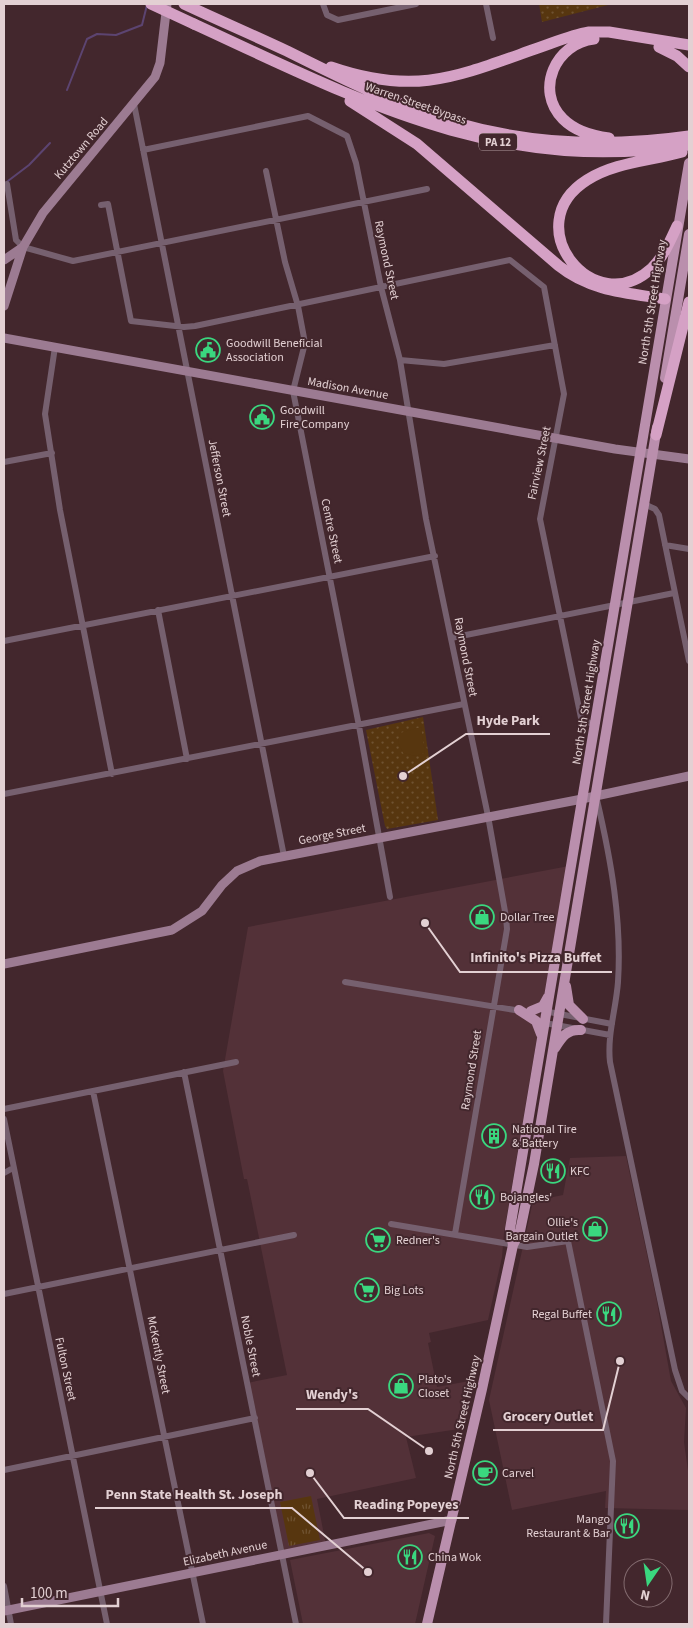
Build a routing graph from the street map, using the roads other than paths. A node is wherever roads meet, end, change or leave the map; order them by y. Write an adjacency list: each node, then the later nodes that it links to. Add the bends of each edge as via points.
1 (151, 4): 13 (highway, Warren Street Bypass / PA 12, bridge)
2 (167, 4): 14 (street, Kutztown Road, via 160,64 152,82)
3 (184, 4): 10 (highway, Warren Street Bypass / PA 12)
4 (323, 4): 5 (street, via 327,15 338,20)
5 (416, 4)
6 (486, 4): 7 (street)
7 (493, 38)
8 (686, 43): 10 (highway, via 589,32 460,75 413,82 360,75)
9 (659, 47): 11 (highway); 12 (highway); 16 (highway, via 602,39 585,40 560,56 550,76 553,104 569,124 596,136)
10 (285, 50): 16 (highway, Warren Street Bypass / PA 12, via 391,100 458,124 550,141)
11 (689, 51)
12 (689, 67)
13 (317, 80): 17 (highway, Warren Street Bypass / PA 12, via 420,122 512,145 602,152); 35 (highway, via 408,137 578,280 597,288)
14 (134, 104): 18 (street, Jefferson Street); 30 (street, Kutztown Road, via 43,214)
15 (689, 136): 16 (highway, Warren Street Bypass / PA 12)
16 (635, 142)
17 (689, 145)
18 (143, 150): 24 (street, Raymond Street, via 308,116 347,136); 29 (street, Jefferson Street)
19 (689, 150): 27 (highway, via 617,167 589,179 575,189 566,202 560,216 559,232 564,252 576,268 594,279 619,283 634,279 652,268)
20 (688, 167): 27 (main road, North 5th Street Highway)
21 (266, 171): 26 (street, Centre Street)
22 (7, 184): 30 (street, via 16,240)
23 (427, 189): 24 (street)
24 (363, 203): 26 (street); 33 (street, Raymond Street)
25 (100, 205): 31 (street, via 108,204)
26 (276, 219): 29 (street); 38 (street, Centre Street)
27 (677, 226): 35 (main road, North 5th Street Highway)
28 (689, 234): 34 (main road, North 5th Street Highway)
29 (162, 243): 31 (street); 39 (street, Jefferson Street)
30 (23, 248): 31 (street, via 73,261); 32 (street); 37 (street, Kutztown Road)
31 (117, 252): 39 (street, Fairview Street, via 131,321)
32 (4, 260)
33 (381, 287): 38 (street, Fairview Street); 41 (street, Fairview Street, via 510,260 544,287); 43 (street, Raymond Street)
34 (679, 296): 35 (main road); 47 (main road, North 5th Street Highway)
35 (665, 299): 50 (main road, North 5th Street Highway)
36 (689, 302): 47 (highway)
37 (4, 306)
38 (298, 306): 39 (street, Fairview Street, via 195,326); 45 (street, Centre Street, via 305,343)
39 (178, 324): 44 (street, Jefferson Street)
40 (4, 338): 42 (street, Madison Avenue)
41 (554, 345): 43 (street, via 444,364); 48 (street, Fairview Street, via 564,394)
42 (54, 347): 44 (street, Madison Avenue); 49 (street, via 45,414)
43 (400, 360): 46 (street, Raymond Street)
44 (187, 372): 45 (street, Madison Avenue); 59 (street, Jefferson Street)
45 (294, 391): 46 (street, Madison Avenue); 57 (street, Centre Street)
46 (410, 412): 48 (street, Madison Avenue); 56 (street, Raymond Street, via 418,474)
47 (656, 435): 50 (main road, North 5th Street Highway)
48 (556, 438): 50 (street, Madison Avenue); 63 (street, Fairview Street, via 540,514)
49 (52, 453): 52 (street); 64 (street)
50 (647, 453): 51 (street, Madison Avenue); 53 (main road, North 5th Street Highway); 61 (main road, North 5th Street Highway)
51 (689, 459)
52 (4, 462)
53 (644, 504): 54 (street, via 658,512); 60 (main road, North 5th Street Highway)
54 (665, 546): 55 (street); 58 (street)
55 (689, 549)
56 (435, 556): 57 (street); 65 (street, Raymond Street)
57 (330, 577): 59 (street); 69 (street, Centre Street)
58 (674, 593): 60 (street); 67 (street)
59 (232, 595): 62 (street); 71 (street, Jefferson Street)
60 (628, 604): 61 (street); 76 (main road, North 5th Street Highway)
61 (615, 606): 63 (street); 70 (main road, North 5th Street Highway)
62 (158, 610): 64 (street); 72 (street)
63 (560, 616): 65 (street); 70 (street, Fairview Street, via 580,718)
64 (83, 626): 66 (street); 73 (street)
65 (451, 638): 68 (street, Raymond Street)
66 (4, 641)
67 (689, 661)
68 (464, 704): 69 (street); 78 (street, Raymond Street)
69 (359, 726): 71 (street); 79 (street, Centre Street)
70 (595, 726): 77 (main road, North 5th Street Highway)
71 (263, 744): 72 (street); 80 (street, Jefferson Street)
72 (187, 759): 73 (street)
73 (112, 774): 75 (street)
74 (689, 776): 76 (street, George Street)
75 (4, 794)
76 (596, 796): 77 (street, George Street); 83 (main road, North 5th Street Highway); 93 (street, via 614,883 618,982)
77 (584, 798): 78 (street, George Street); 85 (main road, North 5th Street Highway)
78 (488, 816): 79 (street, George Street); 86 (street, Raymond Street, via 507,924)
79 (378, 838): 80 (street, George Street); 81 (street, Centre Street)
80 (284, 856): 82 (street, George Street, via 260,861 238,871 222,885 202,911 166,932)
81 (390, 897)
82 (4, 964)
83 (565, 980): 90 (main road, North 5th Street Highway); 91 (main road, via 569,1005)
84 (345, 982): 86 (street)
85 (551, 989): 88 (main road, via 543,1006); 89 (main road, North 5th Street Highway)
86 (493, 1006): 87 (street); 107 (street, Raymond Street)
87 (520, 1010): 88 (street); 97 (main road, via 536,1021)
88 (531, 1011): 89 (street)
89 (547, 1011): 90 (street); 92 (main road, North 5th Street Highway)
90 (559, 1014): 91 (street); 94 (main road, North 5th Street Highway)
91 (583, 1019): 93 (street)
92 (545, 1023): 94 (street); 97 (main road, North 5th Street Highway)
93 (612, 1024): 96 (street)
94 (557, 1025): 95 (street); 98 (main road, North 5th Street Highway)
95 (581, 1030): 96 (street); 98 (main road, via 572,1029 565,1033)
96 (610, 1035): 114 (street, via 610,1062 672,1361 679,1383)
97 (542, 1038): 109 (main road, North 5th Street Highway, via 510,1229)
98 (552, 1053): 109 (main road, North 5th Street Highway, via 520,1231)
99 (236, 1062): 100 (street)
100 (184, 1072): 101 (street); 110 (street, Noble Street)
101 (93, 1091): 102 (street); 111 (street, McKently Street)
102 (4, 1110)
103 (4, 1119): 104 (street, Fulton Street)
104 (14, 1168): 105 (street); 112 (street, Fulton Street)
105 (4, 1172)
106 (391, 1224): 107 (street)
107 (455, 1234): 109 (street)
108 (294, 1235): 110 (street)
109 (513, 1244): 119 (main road, North 5th Street Highway); 130 (street, via 527,1248 568,1241 613,1461)
110 (220, 1249): 111 (street); 115 (street, Noble Street)
111 (130, 1268): 112 (street); 116 (street, McKently Street)
112 (38, 1288): 113 (street); 117 (street, Fulton Street)
113 (4, 1294)
114 (689, 1398)
115 (255, 1418): 116 (street); 120 (street, Noble Street)
116 (164, 1437): 117 (street); 121 (street, McKently Street)
117 (72, 1456): 118 (street); 123 (street, Fulton Street)
118 (4, 1470)
119 (452, 1520): 120 (street, Elizabeth Avenue); 129 (main road, North 5th Street Highway)
120 (283, 1554): 121 (street, Elizabeth Avenue); 128 (street, Noble Street)
121 (193, 1572): 123 (street, Elizabeth Avenue); 127 (street, McKently Street)
122 (4, 1586): 124 (street)
123 (100, 1591): 124 (street, Elizabeth Avenue); 126 (street, Fulton Street)
124 (6, 1610): 125 (street)
125 (11, 1624)
126 (107, 1624)
127 (203, 1624)
128 (296, 1624)
129 (427, 1624)
130 (606, 1624)

